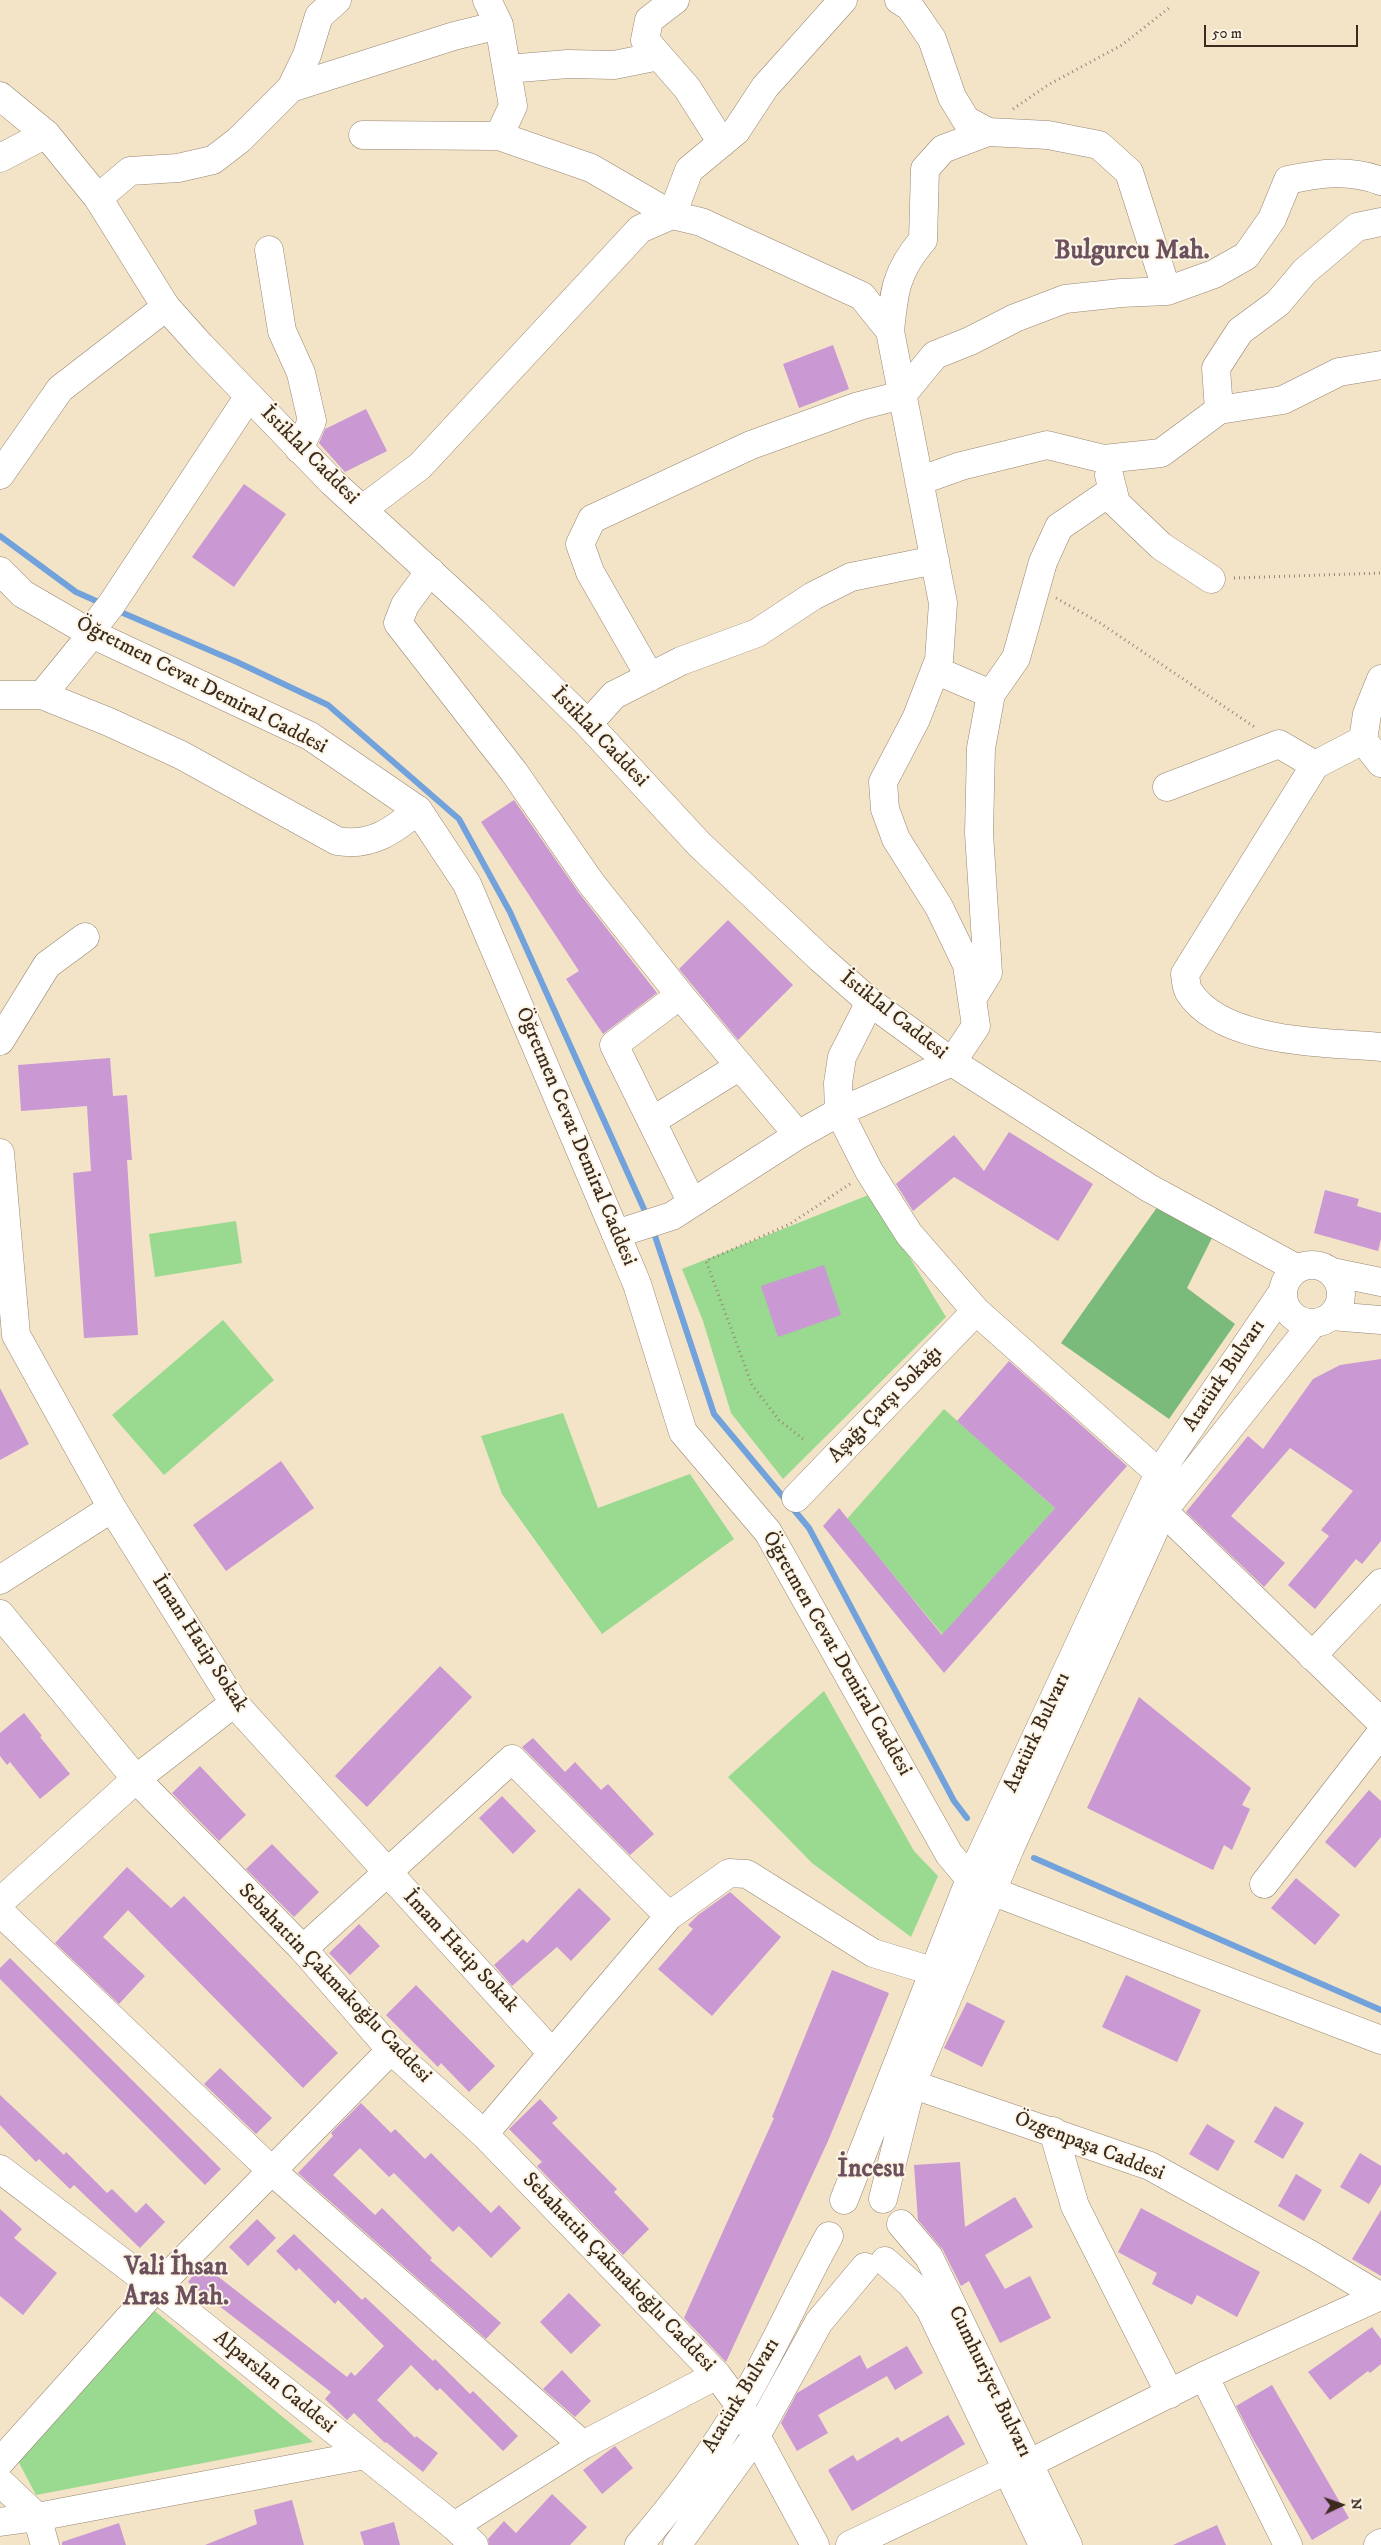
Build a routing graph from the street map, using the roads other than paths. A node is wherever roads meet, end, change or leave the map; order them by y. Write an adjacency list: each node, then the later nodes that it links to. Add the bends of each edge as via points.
1 (337, 0): 9 (street, via 319,16)
2 (486, 0): 6 (street)
3 (675, 0): 7 (street, via 649,20 645,40)
4 (843, 0): 15 (street, via 765,86 736,131)
5 (899, 0): 11 (street, via 910,7 932,40 952,97 966,120)
6 (499, 25): 8 (street); 9 (street, via 454,36)
7 (659, 56): 8 (street, via 614,65 568,64); 15 (street, via 687,88)
8 (506, 69): 14 (street, via 513,106)
9 (292, 88): 18 (street, via 239,140 213,160 178,168 130,172)
10 (0, 96): 12 (street, İstiklal Caddesi)
11 (988, 132): 22 (street, via 1048,135 1099,144 1129,172); 24 (street, via 943,149 925,169 923,240 908,258 894,289)
12 (46, 134): 16 (street); 18 (street, İstiklal Caddesi)
13 (363, 135): 14 (street)
14 (499, 136): 19 (street, via 591,168)
15 (722, 143): 19 (street, via 689,170)
16 (0, 158)
17 (1381, 181): 22 (street, via 1366,176 1326,172 1288,180 1272,219 1246,256 1214,274)
18 (98, 198): 23 (street, İstiklal Caddesi)
19 (672, 215): 24 (street, via 701,222 862,296); 34 (street, via 640,229 420,466)
20 (1381, 222): 28 (street, via 1357,227 1305,271 1278,303 1240,332 1216,368)
21 (269, 250): 29 (street, via 282,331 301,373 312,421)
22 (1167, 291): 27 (street, via 1065,299 1015,318 935,356)
23 (166, 307): 26 (street, İstiklal Caddesi); 31 (street, via 60,389)
24 (890, 331): 27 (street)
25 (1381, 365): 28 (street, via 1339,372 1282,400)
26 (249, 396): 29 (street, İstiklal Caddesi); 39 (street)
27 (902, 396): 32 (street); 41 (street, via 859,406 752,445 592,519 580,544 590,572)
28 (1219, 410): 30 (street, via 1161,453)
29 (300, 449): 34 (street, İstiklal Caddesi)
30 (1104, 459): 32 (street, via 1047,445 961,466); 33 (street)
31 (0, 475)
32 (919, 481): 35 (street)
33 (1113, 490): 38 (street, via 1116,503 1161,546); 43 (street, via 1060,527 1043,562 1016,658)
34 (363, 509): 36 (street, İstiklal Caddesi)
35 (935, 560): 40 (street, via 943,603 939,660); 41 (street, via 851,577 813,596 757,632 681,661)
36 (430, 571): 46 (street, İstiklal Caddesi); 53 (street, via 405,605 398,623 514,772 591,883)
37 (0, 572): 39 (street, Öğretmen Cevat Demiral Caddesi, via 23,594)
38 (1211, 578)
39 (100, 621): 44 (street); 51 (street, Öğretmen Cevat Demiral Caddesi, via 310,736)
40 (935, 670): 43 (street); 54 (street, via 916,719 883,782 884,809 896,839 940,906 968,965)
41 (650, 677): 46 (street, via 614,695)
42 (1381, 679): 47 (street, via 1367,714)
43 (991, 694): 54 (street, via 981,748 979,834 988,972)
44 (42, 695): 45 (street); 51 (street, via 181,755 337,841 363,843 378,838 394,830)
45 (0, 696)
46 (588, 724): 55 (street, İstiklal Caddesi, via 699,844)
47 (1363, 740): 48 (street); 49 (street)
48 (1381, 763)
49 (1315, 765): 50 (street, via 1279,744); 57 (street, via 1185,974 1188,991 1211,1016 1277,1039)
50 (1167, 787)
51 (418, 810): 65 (street, Öğretmen Cevat Demiral Caddesi, via 467,884)
52 (85, 937): 56 (street, via 47,965)
53 (680, 994): 59 (street); 61 (street, via 614,1045)
54 (972, 999): 58 (street, via 976,1026)
55 (870, 1002): 58 (street, İstiklal Caddesi); 60 (street, via 842,1057 838,1083)
56 (0, 1041)
57 (1381, 1046)
58 (952, 1062): 60 (street); 66 (street, İstiklal Caddesi, via 1149,1188)
59 (740, 1066): 61 (street); 62 (street)
60 (839, 1112): 62 (street); 70 (street, via 869,1171 908,1234)
61 (652, 1121): 64 (street)
62 (798, 1135): 64 (street)
63 (0, 1153): 73 (street, İmam Hatip Sokak)
64 (682, 1210): 65 (street)
65 (626, 1231): 86 (street, Öğretmen Cevat Demiral Caddesi, via 637,1284 683,1432 768,1532 949,1854)
66 (1296, 1268): 67 (street, via 1315,1264); 69 (street, Atatürk Bulvarı, via 1284,1283)
67 (1332, 1272): 68 (street); 71 (street, Atatürk Bulvarı, via 1341,1290 1338,1309)
68 (1381, 1282)
69 (1282, 1293): 71 (street, Atatürk Bulvarı, via 1288,1311 1295,1318 1303,1322); 74 (street, Atatürk Bulvarı)
70 (976, 1311): 74 (street); 75 (street, Aşağı Çarşı Sokağı)
71 (1322, 1320): 72 (street, Atatürk Bulvarı); 74 (street, Atatürk Bulvarı)
72 (1381, 1320)
73 (8, 1335): 76 (street, İmam Hatip Sokak)
74 (1166, 1491): 80 (street); 86 (street, Atatürk Bulvarı); 88 (street, Atatürk Bulvarı, via 1010,1848)
75 (796, 1498)
76 (112, 1508): 77 (street); 81 (street, İmam Hatip Sokak)
77 (0, 1580)
78 (1381, 1583): 80 (street)
79 (0, 1614): 84 (street, Sebahattin Çakmakoğlu Caddesi)
80 (1312, 1656): 82 (street)
81 (234, 1703): 84 (street); 85 (street, İmam Hatip Sokak)
82 (1381, 1722)
83 (1381, 1733): 87 (street)
84 (136, 1779): 89 (street); 92 (street, Sebahattin Çakmakoğlu Caddesi)
85 (387, 1874): 91 (street, via 512,1759); 92 (street); 96 (street, İmam Hatip Sokak)
86 (970, 1879): 93 (street, Atatürk Bulvarı)
87 (1264, 1884)
88 (994, 1892): 94 (street); 97 (street, Atatürk Bulvarı)
89 (0, 1902)
90 (0, 1912): 101 (street)
91 (669, 1916): 93 (street, via 729,1873 747,1874 873,1953); 96 (street)
92 (303, 1949): 95 (street, Sebahattin Çakmakoğlu Caddesi)
93 (932, 1971): 97 (street, Atatürk Bulvarı)
94 (1381, 2040)
95 (391, 2050): 99 (street, Sebahattin Çakmakoğlu Caddesi); 101 (street)
96 (552, 2052): 99 (street)
97 (902, 2080): 98 (street, Özgenpaşa Caddesi); 102 (street, Atatürk Bulvarı); 103 (street, Atatürk Bulvarı, via 855,2167)
98 (1053, 2131): 108 (street, Özgenpaşa Caddesi, via 1150,2166); 111 (street, via 1076,2206)
99 (484, 2134): 109 (street, Sebahattin Çakmakoğlu Caddesi)
100 (0, 2169): 107 (street, Alparslan Caddesi)
101 (272, 2171): 107 (street); 114 (street)
102 (883, 2199): 103 (street, via 864,2194); 104 (street)
103 (844, 2200): 105 (street, via 831,2216)
104 (901, 2224): 106 (street, via 898,2245); 117 (street, Cumhuriyet Bulvarı, via 929,2257)
105 (829, 2236): 106 (street, via 832,2246 842,2258 855,2266); 112 (street, Atatürk Bulvarı)
106 (875, 2264): 113 (street, Atatürk Bulvarı, via 819,2322); 117 (street, Cumhuriyet Bulvarı, via 911,2284 930,2308)
107 (156, 2288): 115 (street, Alparslan Caddesi); 116 (street)
108 (1381, 2296): 110 (street)
109 (717, 2375): 112 (street, Sebahattin Çakmakoğlu Caddesi); 114 (street)
110 (1204, 2376): 111 (street); 130 (street)
111 (1170, 2394): 117 (street)
112 (740, 2406): 113 (street, Sebahattin Çakmakoğlu Caddesi); 124 (street, Atatürk Bulvarı, via 668,2510)
113 (756, 2436): 125 (street, Atatürk Bulvarı); 126 (street, Sebahattin Çakmakoğlu Caddesi)
114 (583, 2445): 121 (street)
115 (365, 2455): 119 (street); 121 (street, Alparslan Caddesi)
116 (0, 2462)
117 (1018, 2467): 127 (street); 128 (street, Cumhuriyet Bulvarı); 129 (street, Cumhuriyet Bulvarı)
118 (0, 2482): 119 (street)
119 (37, 2517): 120 (street); 122 (street)
120 (0, 2522)
121 (454, 2526): 123 (street, Alparslan Caddesi)
122 (45, 2545)
123 (474, 2545)
124 (638, 2545)
125 (677, 2545)
126 (815, 2545)
127 (850, 2545)
128 (1042, 2545)
129 (1068, 2545)
130 (1288, 2545)

